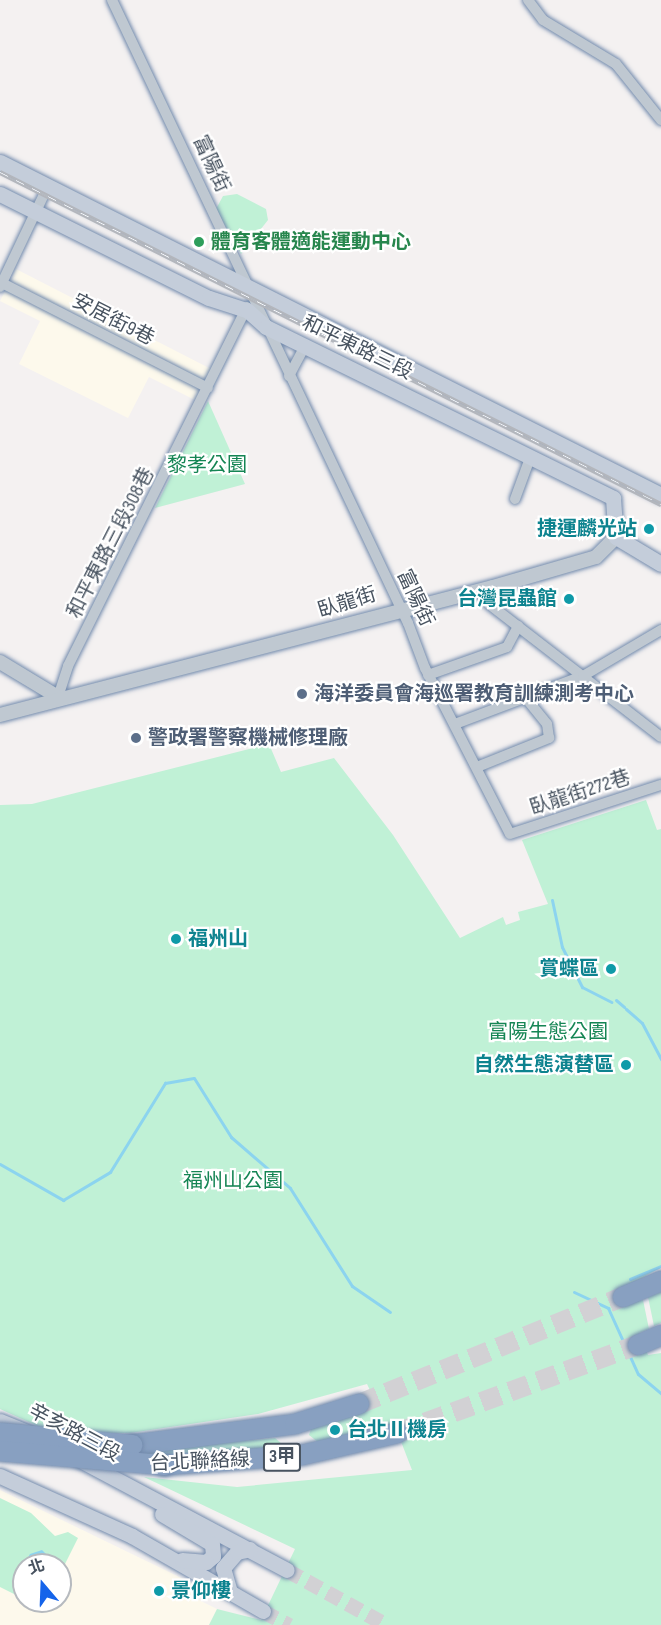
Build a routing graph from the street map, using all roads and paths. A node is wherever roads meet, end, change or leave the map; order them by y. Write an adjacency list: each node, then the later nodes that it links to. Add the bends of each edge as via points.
1 (112, 0): 9 (street, 富陽街)
2 (528, 0): 3 (street, via 543,20 616,64)
3 (661, 120)
4 (0, 162): 5 (main road, 和平東路三段)
5 (48, 186): 7 (street); 9 (main road, 和平東路三段)
6 (0, 194): 7 (main road, 和平東路三段)
7 (38, 213): 8 (street); 10 (main road, 和平東路三段, via 209,298)
8 (1, 285): 14 (street, 安居街9巷)
9 (249, 290): 10 (street); 11 (street, 富陽街); 16 (main road, 和平東路三段)
10 (247, 310): 11 (main road, 和平東路三段); 14 (street, 和平東路三段308巷)
11 (266, 327): 12 (main road, 和平東路三段); 13 (street, 富陽街)
12 (305, 346): 13 (street); 15 (main road, 和平東路三段)
13 (289, 376): 23 (street, 富陽街)
14 (208, 388): 30 (street, 和平東路三段308巷, via 68,666)
15 (530, 458): 17 (main road, 和平東路三段); 19 (street)
16 (611, 472): 17 (main road); 18 (main road, 和平東路三段)
17 (602, 494): 20 (main road, via 613,498)
18 (661, 495)
19 (515, 499)
20 (616, 537): 21 (main road); 22 (street, 臥龍街, via 596,557)
21 (661, 564)
22 (479, 590): 23 (street, 臥龍街); 24 (street)
23 (401, 609): 27 (street, 富陽街); 30 (street, 臥龍街)
24 (518, 626): 27 (street, via 507,647); 28 (street)
25 (661, 630): 28 (street)
26 (0, 663): 30 (street)
27 (428, 675): 32 (street, 富陽街)
28 (583, 676): 29 (street); 33 (street)
29 (524, 696): 32 (street); 34 (street, via 547,724 549,738)
30 (58, 697): 31 (street, 臥龍街)
31 (0, 715)
32 (455, 724): 34 (street, 富陽街)
33 (661, 737)
34 (477, 767): 36 (street, 富陽街)
35 (661, 785): 36 (street, 臥龍街272巷)
36 (510, 834)
37 (661, 1281): 38 (highway)
38 (624, 1297)
39 (661, 1335): 40 (highway)
40 (638, 1345)
41 (359, 1404): 43 (highway, 台北聯絡線 / 3甲)
42 (0, 1420): 49 (main road, 辛亥路三段)
43 (295, 1424): 44 (highway, 台北聯絡線 / 3甲, bridge, via 132,1445); 47 (highway)
44 (0, 1433)
45 (397, 1433): 47 (highway, 台北聯絡線 / 3甲)
46 (0, 1451): 47 (highway, 台北聯絡線 / 3甲, bridge, via 164,1465)
47 (303, 1455)
48 (0, 1476): 51 (main road)
49 (130, 1486): 50 (main road, 辛亥路三段); 51 (main road, via 212,1544 213,1556 196,1565)
50 (250, 1549): 52 (main road, 辛亥路三段); 53 (main road, via 237,1552 223,1568)
51 (168, 1556): 53 (main road)
52 (287, 1570)
53 (230, 1592): 54 (main road)
54 (263, 1611)

